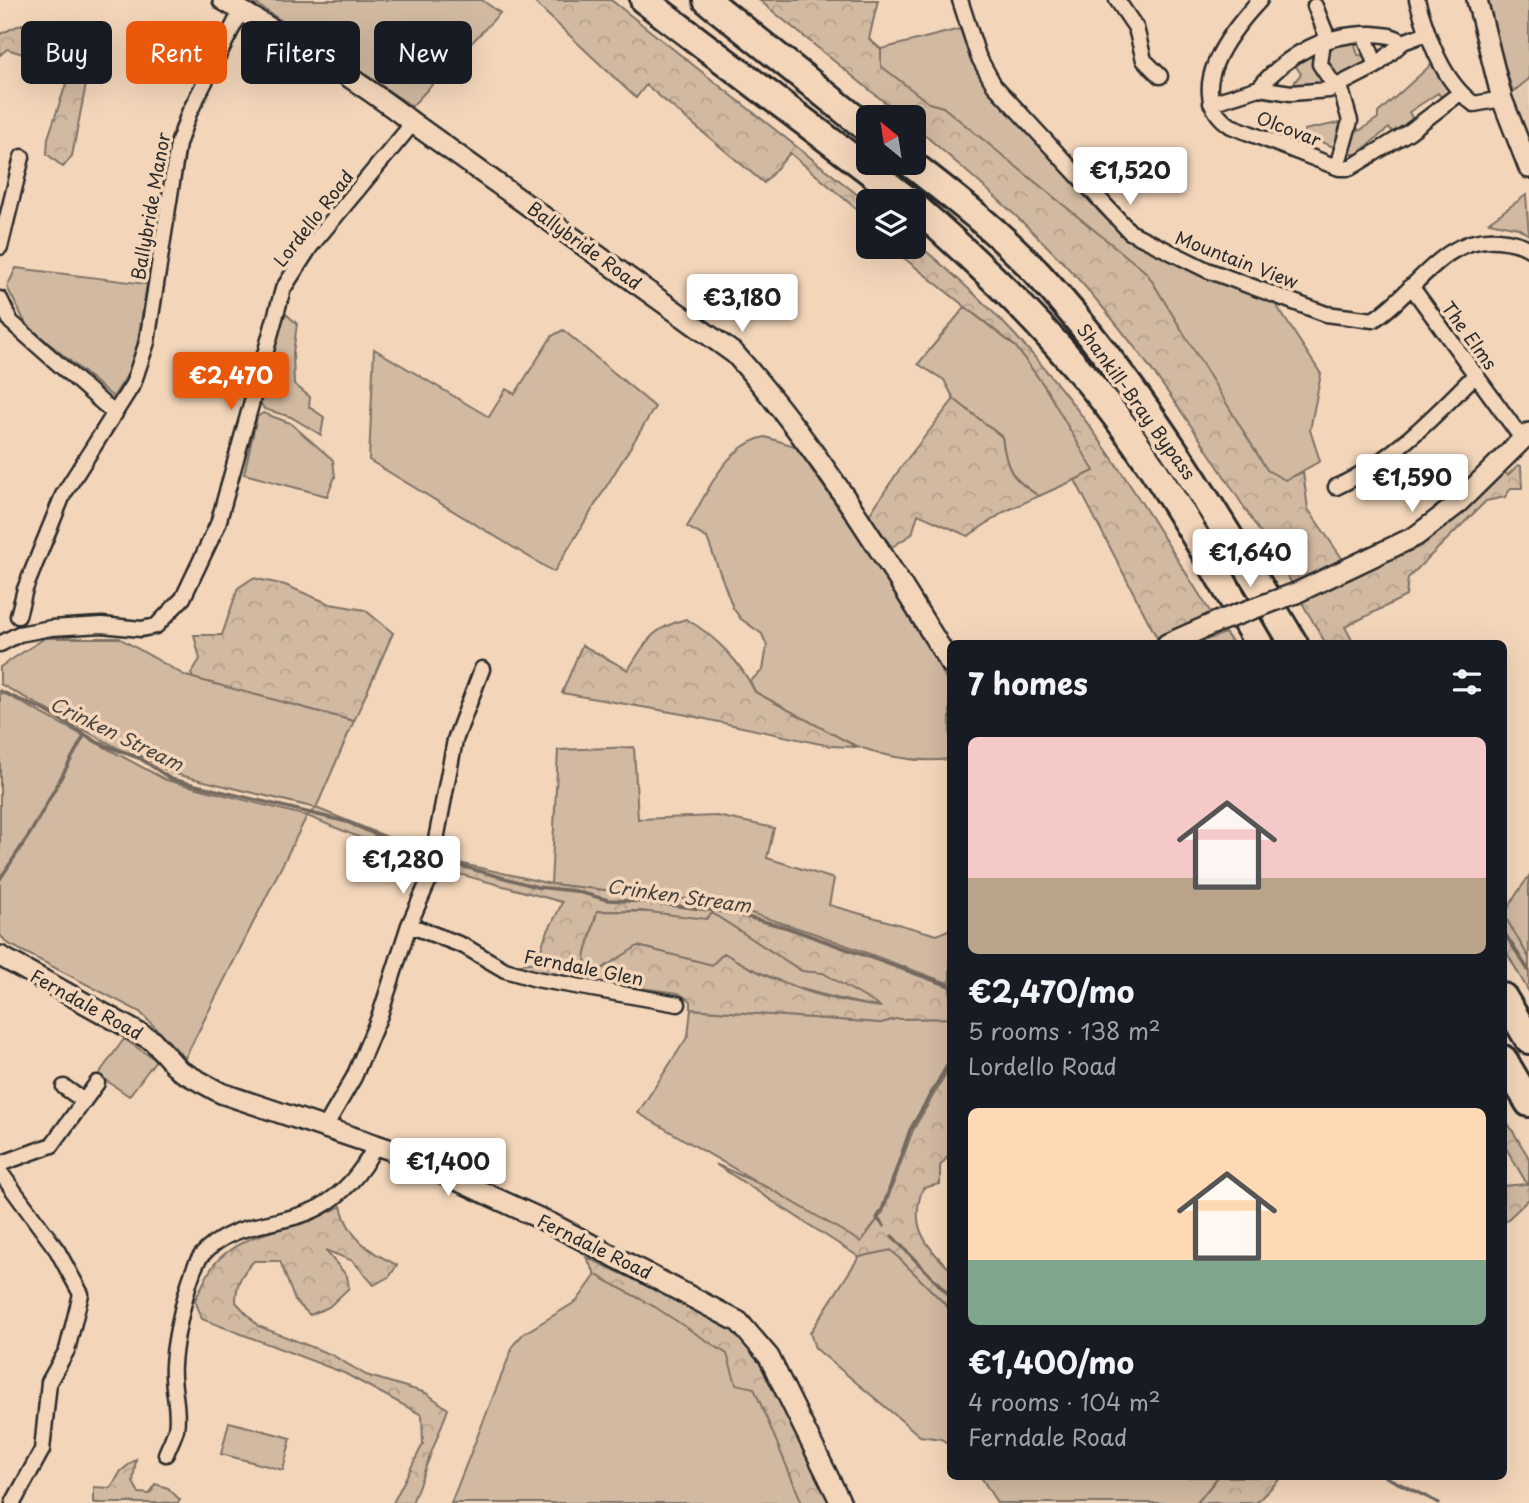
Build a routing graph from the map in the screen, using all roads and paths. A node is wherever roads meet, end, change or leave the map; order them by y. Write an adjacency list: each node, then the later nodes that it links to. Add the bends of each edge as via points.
1 (223, 0): 11 (street, Ballybride Road)
2 (644, 0): 10 (highway)
3 (707, 0): 25 (highway)
4 (960, 0): 35 (street, Mountain View, via 978,56 994,85 1130,232 1207,270 1326,314 1373,320 1395,307)
5 (1118, 0): 18 (street, via 1136,28 1144,60)
6 (1260, 0): 24 (street, via 1221,52 1211,77)
7 (1417, 0): 12 (street)
8 (1477, 0): 23 (street)
9 (1315, 6): 14 (street)
10 (660, 8): 31 (highway)
11 (241, 11): 26 (street, Ballybride Road, via 371,90); 38 (street, Ballybride Manor, via 178,144 147,341 133,384)
12 (1427, 33): 15 (street); 22 (street)
13 (1364, 34): 14 (street); 15 (street, via 1393,35); 17 (street)
14 (1325, 40): 16 (street); 19 (street, via 1320,64)
15 (1403, 42): 17 (street)
16 (1282, 65): 20 (street); 21 (street)
17 (1376, 66): 19 (street)
18 (1160, 76)
19 (1338, 87): 21 (street); 28 (street, via 1350,121)
20 (1259, 88): 21 (street); 24 (street)
21 (1287, 92)
22 (1460, 93): 23 (street, via 1474,104); 28 (street, via 1358,165)
23 (1502, 99): 29 (street)
24 (1211, 103): 28 (street, Olcovar, via 1231,126)
25 (856, 119)
26 (413, 123): 45 (street, Lordello Road, via 310,247 283,289 218,524 183,598 156,625 141,629 102,625 51,628 19,634); 46 (street, Ballybride Road, via 735,354 859,516)
27 (22, 157): 33 (street)
28 (1337, 167)
29 (1529, 168)
30 (926, 175): 44 (highway, Shankill-Bray Bypass, via 1036,272 1104,350 1203,493)
31 (893, 189)
32 (926, 216): 43 (highway, Shankill-Bray Bypass, via 978,262 1094,389 1148,461)
33 (0, 247)
34 (1529, 249): 35 (street, via 1503,240 1478,239 1447,254)
35 (1411, 286): 37 (street, The Elms)
36 (0, 299): 38 (street, via 11,322)
37 (1476, 374): 39 (street, The Elms); 40 (street, via 1391,451)
38 (114, 414): 41 (street, Ballybride Manor, via 63,495)
39 (1526, 437): 42 (street, bridge, via 1455,506 1416,536 1296,593)
40 (1336, 487)
41 (18, 616)
42 (1176, 640)
43 (1257, 640)
44 (1292, 640)
45 (0, 644)
46 (947, 658)
47 (482, 669): 48 (street, via 455,740 428,882)
48 (410, 925): 50 (street, Ferndale Glen, via 464,946 505,970); 58 (street, via 354,1077)
49 (0, 956): 58 (street, Ferndale Road, via 153,1041 179,1070 221,1093)
50 (678, 1004)
51 (1507, 1004): 52 (highway)
52 (1529, 1040)
53 (1507, 1066): 57 (highway)
54 (97, 1083): 56 (street)
55 (64, 1087): 56 (street)
56 (84, 1101): 60 (street, via 52,1145)
57 (1529, 1103)
58 (325, 1127): 59 (street, Ferndale Road)
59 (375, 1146): 62 (street, via 364,1168 325,1203 228,1235 200,1257 186,1291 173,1364 176,1427); 64 (street, Ferndale Road, via 552,1224 742,1324 769,1357)
60 (0, 1164)
61 (0, 1172): 63 (street, via 57,1250 81,1294 67,1350 49,1382 42,1450)
62 (166, 1454)
63 (13, 1503)
64 (841, 1503)

